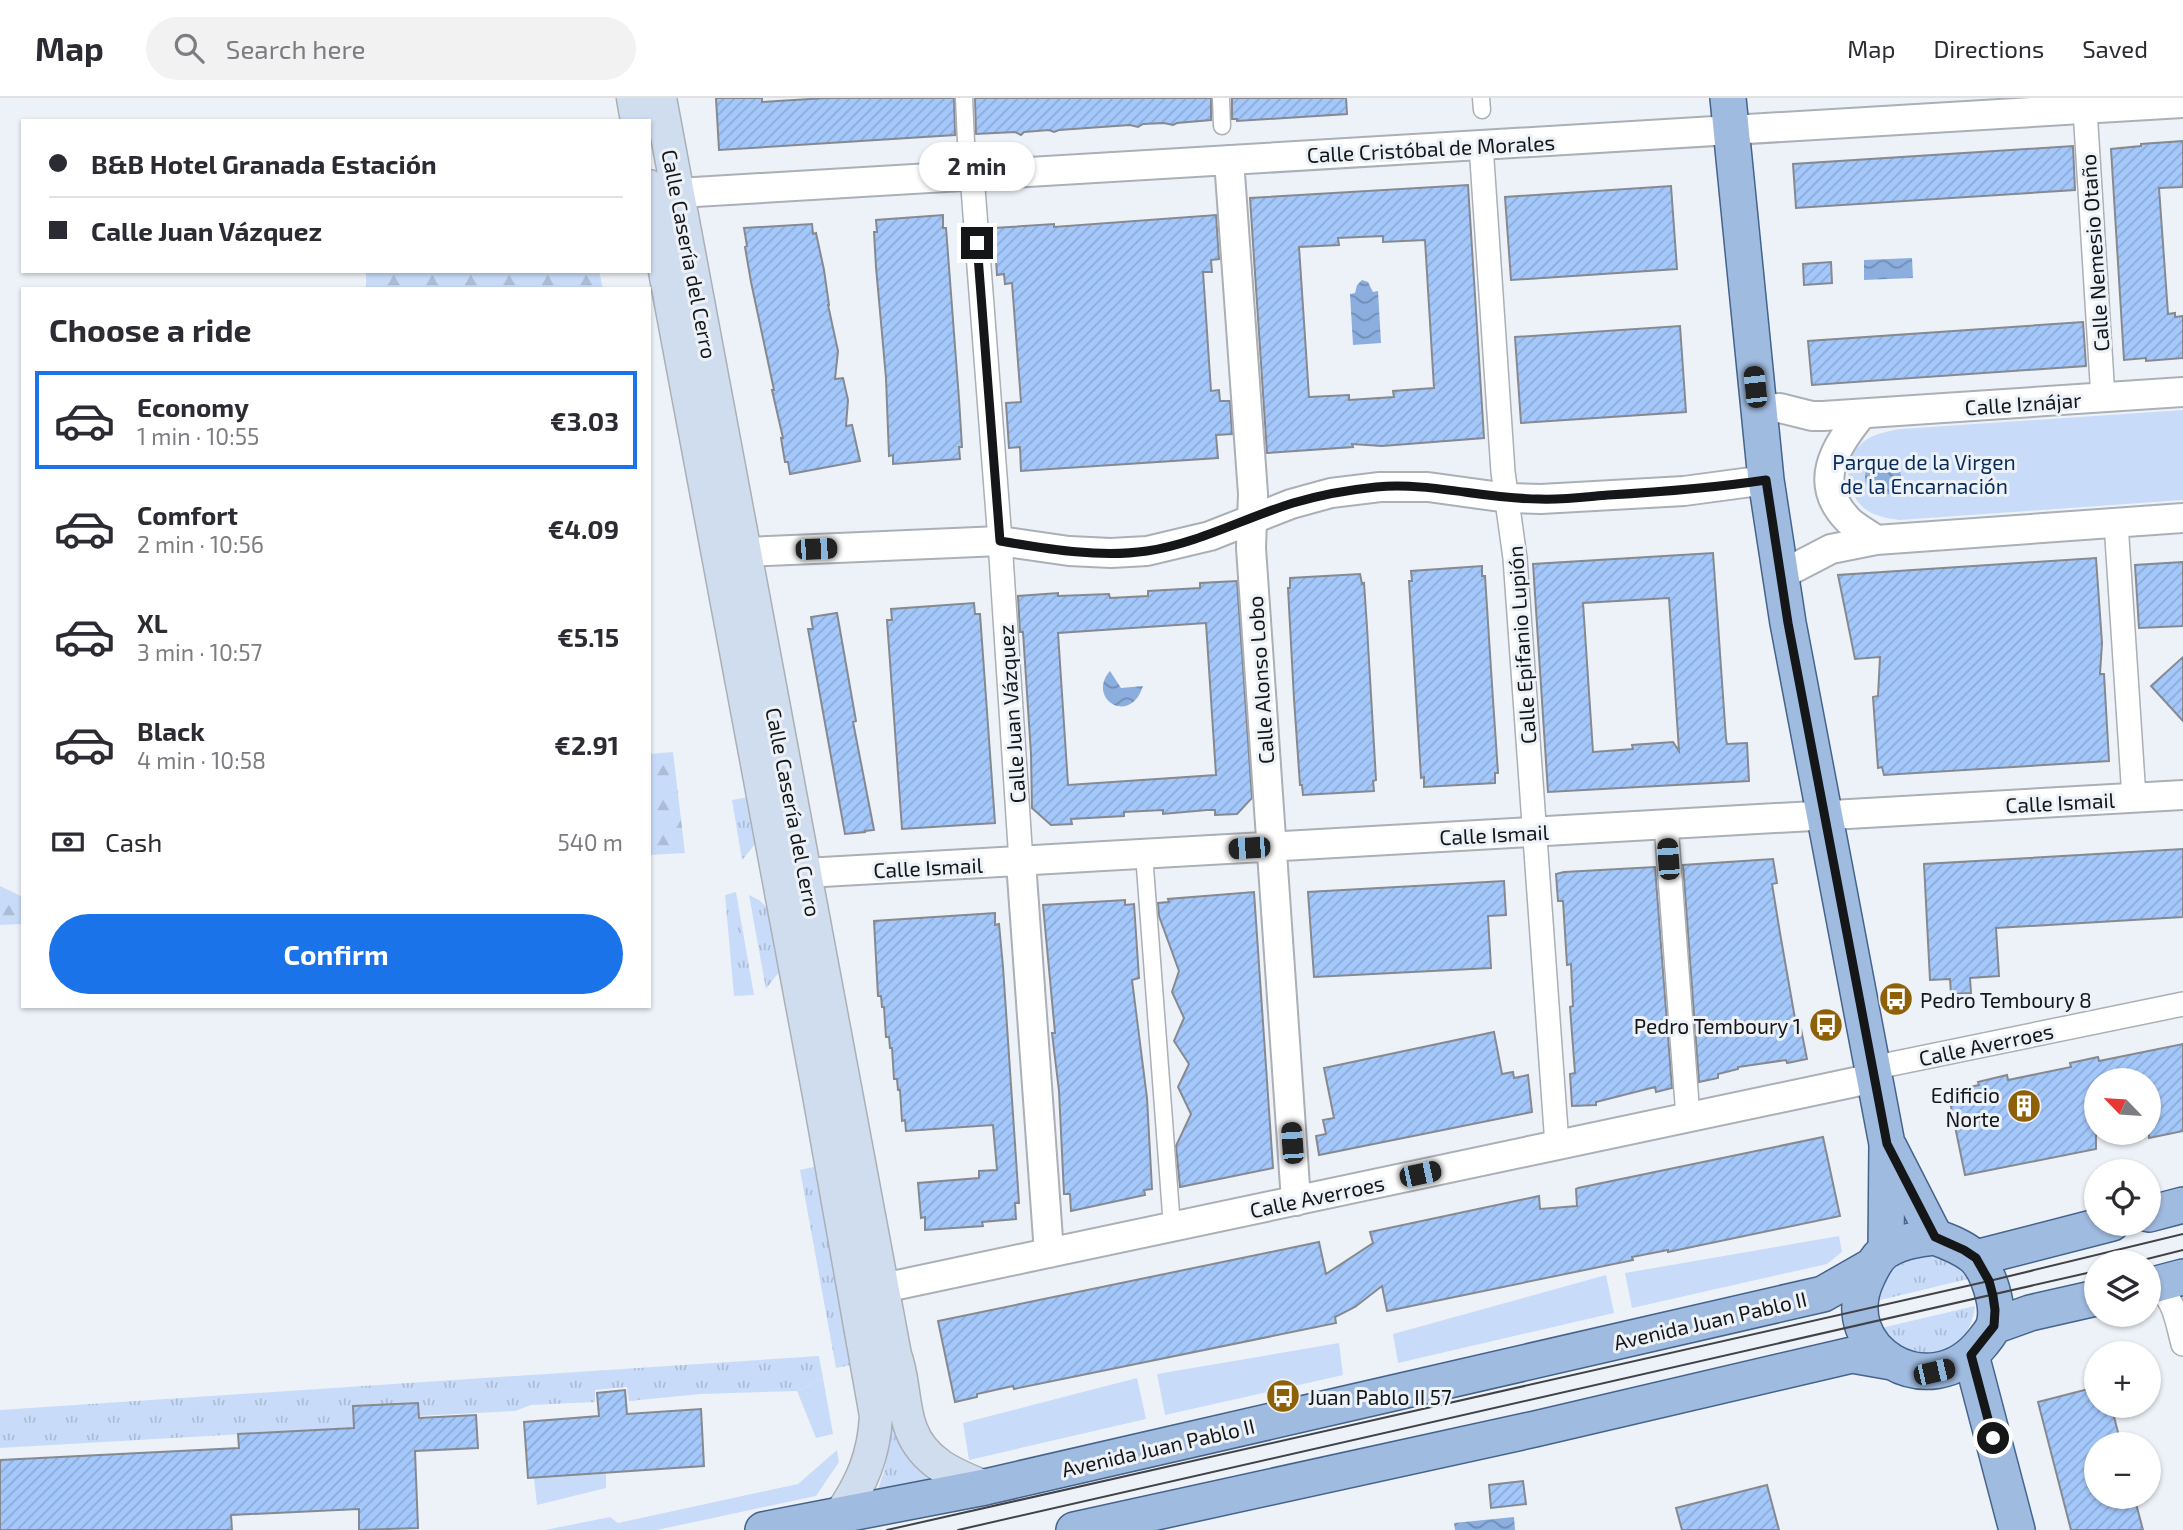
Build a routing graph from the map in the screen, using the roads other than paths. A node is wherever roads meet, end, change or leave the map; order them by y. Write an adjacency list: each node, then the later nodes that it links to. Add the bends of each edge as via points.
1 (633, 98): 8 (main road)
2 (660, 98): 14 (main road, Calle Casería del Cerro)
3 (964, 98): 10 (street)
4 (1221, 98): 9 (street)
5 (2183, 103): 6 (street, Calle Cristóbal de Morales)
6 (2085, 108): 7 (street, Calle Cristóbal de Morales); 16 (street, Calle Nemesio Otaño)
7 (1729, 114): 11 (street, Calle Cristóbal de Morales); 17 (main road)
8 (637, 119)
9 (1222, 126)
10 (966, 142)
11 (1481, 145): 12 (street, Calle Cristóbal de Morales); 20 (street, Calle Epifanio Lupión)
12 (1229, 160): 13 (street, Calle Cristóbal de Morales); 21 (street, Calle Alonso Lobo, via 1254,494)
13 (972, 175): 14 (street, Calle Cristóbal de Morales); 25 (street, Calle Juan Vázquez)
14 (664, 190): 26 (main road, Calle Casería del Cerro); 59 (main road, Calle Casería del Cerro, via 876,1416 870,1458 853,1498)
15 (2183, 392): 16 (street, Calle Iznájar)
16 (2104, 398): 18 (street, Calle Iznájar)
17 (1757, 409): 18 (street, Calle Iznájar, via 1824,416); 19 (main road)
18 (1862, 414): 24 (street, via 1830,462 1830,481 1834,500 1849,521)
19 (1766, 480): 20 (street, via 1684,491); 27 (main road)
20 (1508, 498): 21 (street, via 1428,487 1380,487 1331,493); 32 (street, Calle Epifanio Lupión)
21 (1252, 519): 25 (street, via 1210,536 1147,551 1069,551); 33 (street, Calle Alonso Lobo)
22 (2183, 519): 23 (street)
23 (2116, 523): 24 (street); 29 (street)
24 (1876, 540): 27 (street, via 1831,549)
25 (1000, 541): 26 (street); 35 (street, Calle Juan Vázquez)
26 (746, 552): 36 (main road, Calle Casería del Cerro)
27 (1781, 575): 30 (main road)
28 (2183, 795): 29 (street, Calle Ismail)
29 (2134, 798): 30 (street, Calle Ismail)
30 (1825, 814): 31 (street, Calle Ismail); 38 (main road)
31 (1666, 824): 32 (street, Calle Ismail); 39 (street)
32 (1535, 831): 33 (street, Calle Ismail); 41 (street, Calle Epifanio Lupión)
33 (1272, 847): 34 (street, Calle Ismail); 42 (street, Calle Alonso Lobo)
34 (1144, 854): 35 (street, Calle Ismail); 45 (street)
35 (1021, 862): 36 (street, Calle Ismail); 48 (street, Calle Juan Vázquez)
36 (806, 873): 52 (main road, Calle Casería del Cerro)
37 (2183, 1004): 38 (street, Calle Averroes)
38 (1873, 1073): 39 (street, Calle Averroes); 40 (main road)
39 (1688, 1117): 41 (street, Calle Averroes)
40 (1887, 1144): 47 (main road); 49 (main road)
41 (1557, 1145): 42 (street, Calle Averroes)
42 (1296, 1200): 45 (street, Calle Averroes)
43 (2183, 1205): 44 (main road)
44 (2161, 1211)
45 (1172, 1227): 48 (street, Calle Averroes)
46 (2084, 1230): 50 (main road)
47 (1935, 1237): 49 (main road, via 1915,1239); 50 (main road)
48 (1049, 1253): 52 (street, Calle Averroes)
49 (1879, 1258): 57 (main road, via 1860,1298 1863,1325 1875,1347); 58 (main road, Avenida Juan Pablo II, via 1823,1294)
50 (1976, 1258): 54 (main road, via 1989,1281)
51 (2162, 1283): 55 (street)
52 (883, 1288): 58 (main road, Calle Casería del Cerro, via 911,1429 922,1449 947,1472)
53 (2084, 1301): 54 (main road)
54 (1994, 1326): 56 (main road)
55 (2183, 1344)
56 (1971, 1355): 57 (main road, via 1934,1372); 62 (main road)
57 (1892, 1362): 61 (main road, via 1852,1355)
58 (985, 1488): 59 (main road, Avenida Juan Pablo II)
59 (839, 1516): 60 (main road, Avenida Juan Pablo II)
60 (763, 1530)
61 (1074, 1530)
62 (2017, 1530)

